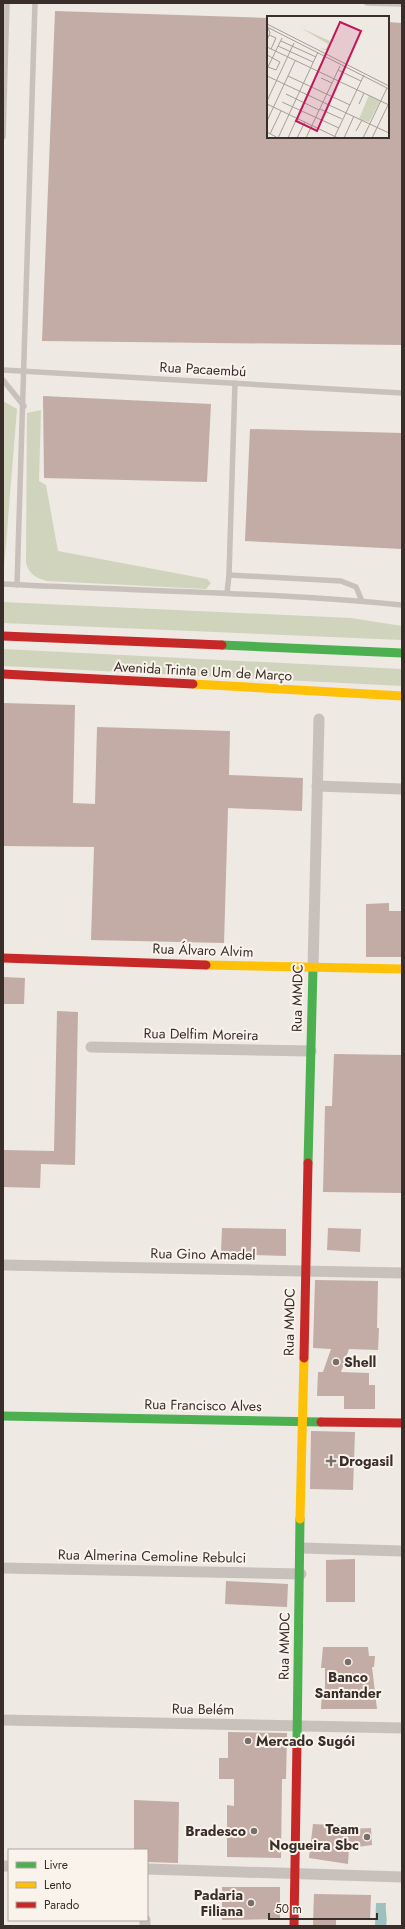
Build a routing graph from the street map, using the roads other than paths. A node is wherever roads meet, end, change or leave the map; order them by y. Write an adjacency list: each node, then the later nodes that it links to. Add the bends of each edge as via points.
1 (7, 3): 5 (lane)
2 (35, 3): 7 (lane)
3 (367, 3): 4 (lane)
4 (402, 4)
5 (3, 137)
6 (3, 370): 7 (lane, Rua Pacaembú)
7 (23, 371): 9 (lane, Rua Pacaembú); 11 (lane)
8 (3, 380): 11 (lane)
9 (235, 383): 10 (lane, Rua Pacaembú); 12 (lane)
10 (402, 393)
11 (24, 406): 14 (lane)
12 (229, 575): 15 (lane); 16 (lane, via 340,581 356,587)
13 (3, 584): 14 (lane)
14 (17, 585): 15 (lane)
15 (227, 593): 16 (lane)
16 (362, 601): 17 (lane)
17 (402, 605)
18 (3, 636): 19 (street, Avenida Trinta e Um de Março)
19 (402, 654)
20 (3, 674): 21 (street, Avenida Trinta e Um de Março)
21 (402, 696)
22 (319, 719): 23 (street, Rua MMDC)
23 (317, 786): 24 (street); 26 (street, Rua MMDC)
24 (402, 789)
25 (3, 958): 26 (street, Rua Álvaro Alvim)
26 (313, 968): 27 (street, Rua Álvaro Alvim); 29 (street, Rua MMDC)
27 (402, 969)
28 (91, 1047): 29 (street, Rua Delfim Moreira)
29 (311, 1051): 31 (street, Rua MMDC)
30 (3, 1265): 31 (street, Rua Gino Amadel)
31 (305, 1271): 32 (street, Rua Gino Amadel); 34 (street, Rua MMDC)
32 (402, 1273)
33 (3, 1416): 34 (street, Rua Francisco Alves)
34 (302, 1421): 35 (street, Rua Francisco Alves); 36 (street, Rua MMDC)
35 (402, 1423)
36 (301, 1548): 37 (street); 39 (street, Rua MMDC)
37 (402, 1550)
38 (3, 1568): 39 (street, Rua Almerina Cemoline Rebulci)
39 (300, 1574): 41 (street, Rua MMDC)
40 (3, 1720): 41 (street, Rua Belém)
41 (298, 1726): 42 (street, Rua Belém); 44 (street, Rua MMDC)
42 (402, 1728)
43 (148, 1869): 44 (street)
44 (295, 1875): 45 (street); 46 (street, Rua MMDC)
45 (402, 1877)
46 (294, 1926)

